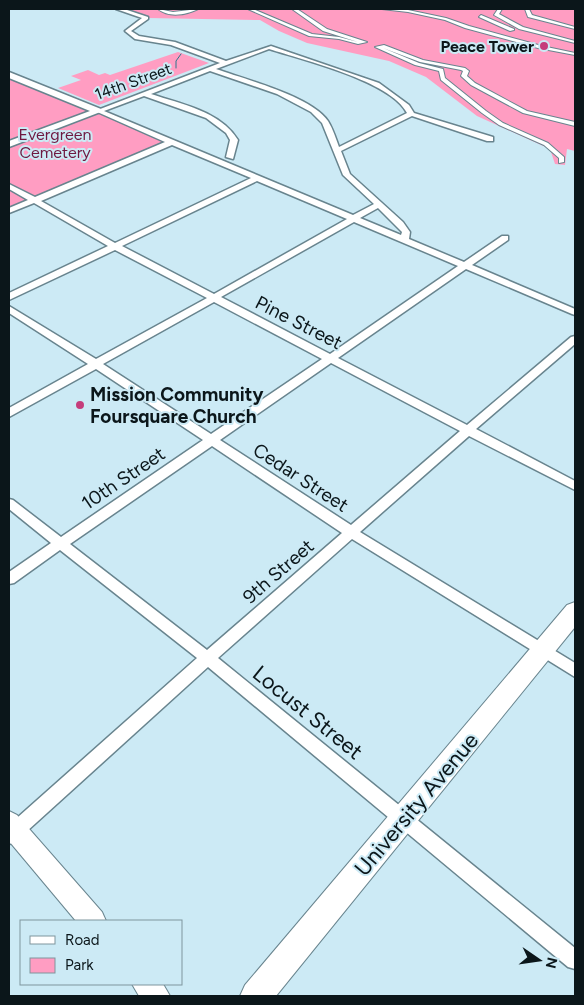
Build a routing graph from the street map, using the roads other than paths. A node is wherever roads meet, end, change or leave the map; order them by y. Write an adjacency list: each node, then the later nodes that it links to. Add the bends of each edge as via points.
1 (119, 9): 14 (street, via 146,18 128,31 131,35 165,42)
2 (160, 9): 3 (street, via 180,13)
3 (196, 9)
4 (250, 9): 5 (street, via 311,35 365,42 325,30)
5 (294, 9)
6 (384, 9): 13 (street, via 446,19)
7 (500, 9): 11 (street, via 496,14)
8 (527, 9): 10 (street, via 530,16)
9 (481, 16): 11 (street, via 507,28)
10 (575, 28)
11 (528, 30): 12 (street)
12 (575, 42)
13 (575, 54)
14 (226, 63): 15 (street, 14th Street); 19 (street, 14th Street, via 269,48 377,84 396,96)
15 (209, 69): 17 (street, 14th Street); 24 (street, via 279,93 313,111 325,122)
16 (9, 75): 18 (street)
17 (145, 94): 18 (street, 14th Street); 25 (street, via 211,118 226,127 234,140)
18 (98, 111): 22 (street); 23 (street, 14th Street)
19 (411, 114): 21 (street); 24 (street)
20 (575, 124): 26 (street, via 525,112 473,84 466,79 466,72 462,69 422,60 384,46 377,47 441,70 442,77 464,97 501,124 549,146 562,158)
21 (490, 139)
22 (172, 142): 27 (street); 29 (street)
23 (9, 144)
24 (338, 150): 30 (street, via 347,175)
25 (230, 157)
26 (561, 162)
27 (257, 178): 32 (street); 35 (street)
28 (9, 186): 29 (street, Pine Street)
29 (35, 200): 31 (street); 35 (street, Pine Street)
30 (378, 206): 32 (street); 34 (street, via 406,232)
31 (9, 211)
32 (354, 218): 34 (street); 38 (street)
33 (505, 238): 36 (street, 10th Street)
34 (404, 240): 36 (street)
35 (115, 246): 37 (street); 38 (street, Pine Street)
36 (465, 265): 40 (street); 42 (street, 10th Street)
37 (9, 297)
38 (213, 297): 42 (street, Pine Street); 43 (street)
39 (9, 309): 43 (street, Cedar Street)
40 (575, 312)
41 (575, 339): 45 (street, 9th Street)
42 (330, 357): 45 (street, Pine Street); 46 (street, 10th Street)
43 (96, 364): 44 (street); 46 (street, Cedar Street)
44 (9, 413)
45 (468, 430): 47 (street, Pine Street); 49 (street, 9th Street)
46 (210, 440): 49 (street, Cedar Street); 50 (street, 10th Street)
47 (575, 486)
48 (9, 503): 50 (street, Locust Street)
49 (351, 532): 53 (street, Cedar Street); 54 (street, 9th Street)
50 (58, 543): 51 (street, 10th Street); 54 (street, Locust Street)
51 (9, 579)
52 (575, 611): 53 (main road, University Avenue)
53 (543, 649): 55 (street, Cedar Street); 56 (main road, University Avenue)
54 (208, 658): 56 (street, Locust Street); 57 (street, 9th Street)
55 (575, 671)
56 (403, 819): 59 (street, Locust Street); 62 (main road, University Avenue)
57 (11, 830): 58 (main road)
58 (92, 920)
59 (575, 960)
60 (147, 985): 61 (main road)
61 (156, 996)
62 (256, 996)

